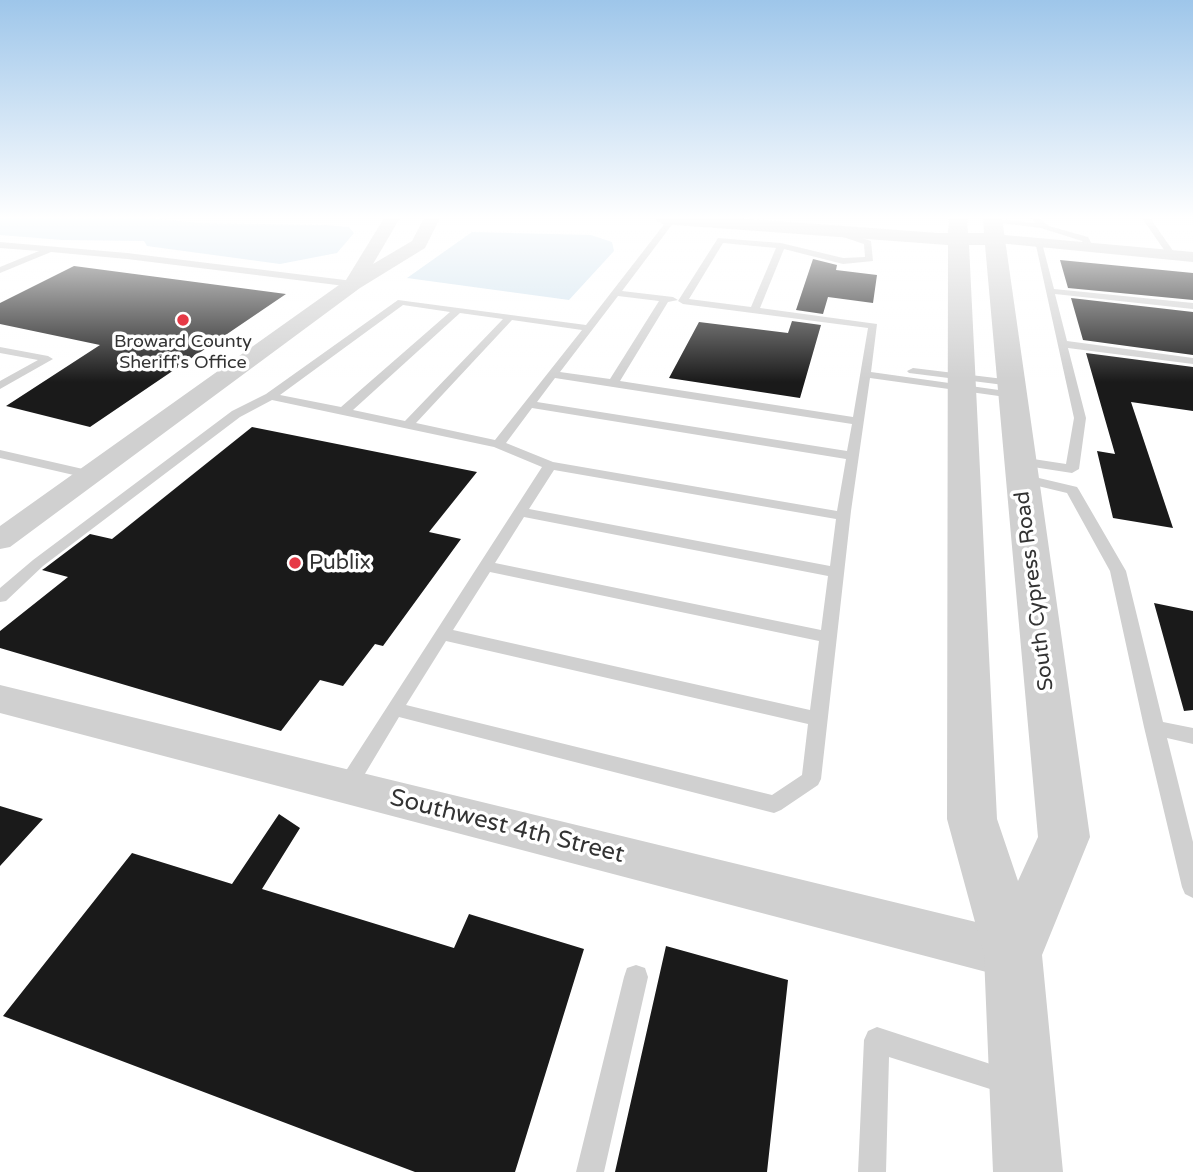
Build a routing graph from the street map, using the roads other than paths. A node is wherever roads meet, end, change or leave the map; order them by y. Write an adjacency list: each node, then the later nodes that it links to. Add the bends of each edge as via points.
1 (255, 273): 10 (lane)
2 (360, 273): 10 (street)
3 (372, 273): 10 (street)
4 (631, 273): 12 (lane)
5 (700, 273): 14 (lane)
6 (770, 273): 17 (lane)
7 (971, 273): 26 (street, South Cypress Road)
8 (985, 273): 28 (street, South Cypress Road)
9 (1045, 273): 11 (lane)
10 (353, 284): 39 (street)
11 (1050, 291): 15 (lane); 20 (lane)
12 (616, 293): 13 (lane); 19 (lane)
13 (665, 299): 14 (lane); 25 (lane)
14 (682, 302): 17 (lane)
15 (1193, 306)
16 (458, 310): 18 (lane); 29 (lane, via 401,302); 31 (lane)
17 (754, 311): 23 (lane, via 873,326)
18 (510, 317): 19 (lane); 33 (lane)
19 (589, 328): 24 (lane)
20 (1063, 344): 22 (lane); 38 (lane, via 1080,418 1072,468)
21 (0, 351): 27 (lane, via 48,359)
22 (1193, 360)
23 (866, 369): 26 (lane); 32 (lane)
24 (553, 374): 25 (lane); 30 (lane)
25 (613, 383): 32 (lane)
26 (962, 383): 28 (lane); 55 (street, South Cypress Road, via 972,818)
27 (0, 386)
28 (1012, 389): 38 (street, South Cypress Road)
29 (270, 396): 31 (lane); 45 (lane, via 236,414 38,563)
30 (529, 404): 34 (lane); 36 (lane)
31 (343, 412): 33 (lane)
32 (858, 421): 36 (lane)
33 (408, 425): 34 (lane)
34 (498, 444): 37 (lane)
35 (0, 454): 39 (lane)
36 (853, 456): 41 (lane)
37 (550, 465): 40 (lane); 41 (lane)
38 (1021, 469): 51 (lane, via 1072,490 1118,571); 55 (street, South Cypress Road, via 1064,837)
39 (90, 475): 42 (street)
40 (520, 512): 43 (lane); 44 (lane)
41 (844, 516): 44 (lane)
42 (0, 540)
43 (485, 566): 46 (lane); 47 (lane)
44 (836, 572): 47 (lane)
45 (0, 597)
46 (442, 634): 49 (lane); 50 (lane)
47 (828, 637): 50 (lane)
48 (0, 699): 53 (street, Southwest 4th Street)
49 (394, 709): 50 (lane, via 774,804 811,779); 53 (lane)
50 (819, 719)
51 (1153, 727): 52 (lane); 54 (lane)
52 (1193, 736)
53 (347, 786): 55 (street, Southwest 4th Street)
54 (1193, 887)
55 (1013, 955): 57 (street, South Cypress Road)
56 (636, 977): 58 (lane)
57 (1022, 1086): 59 (lane, via 877,1040); 60 (street, South Cypress Road)
58 (590, 1172)
59 (872, 1172)
60 (1028, 1172)

